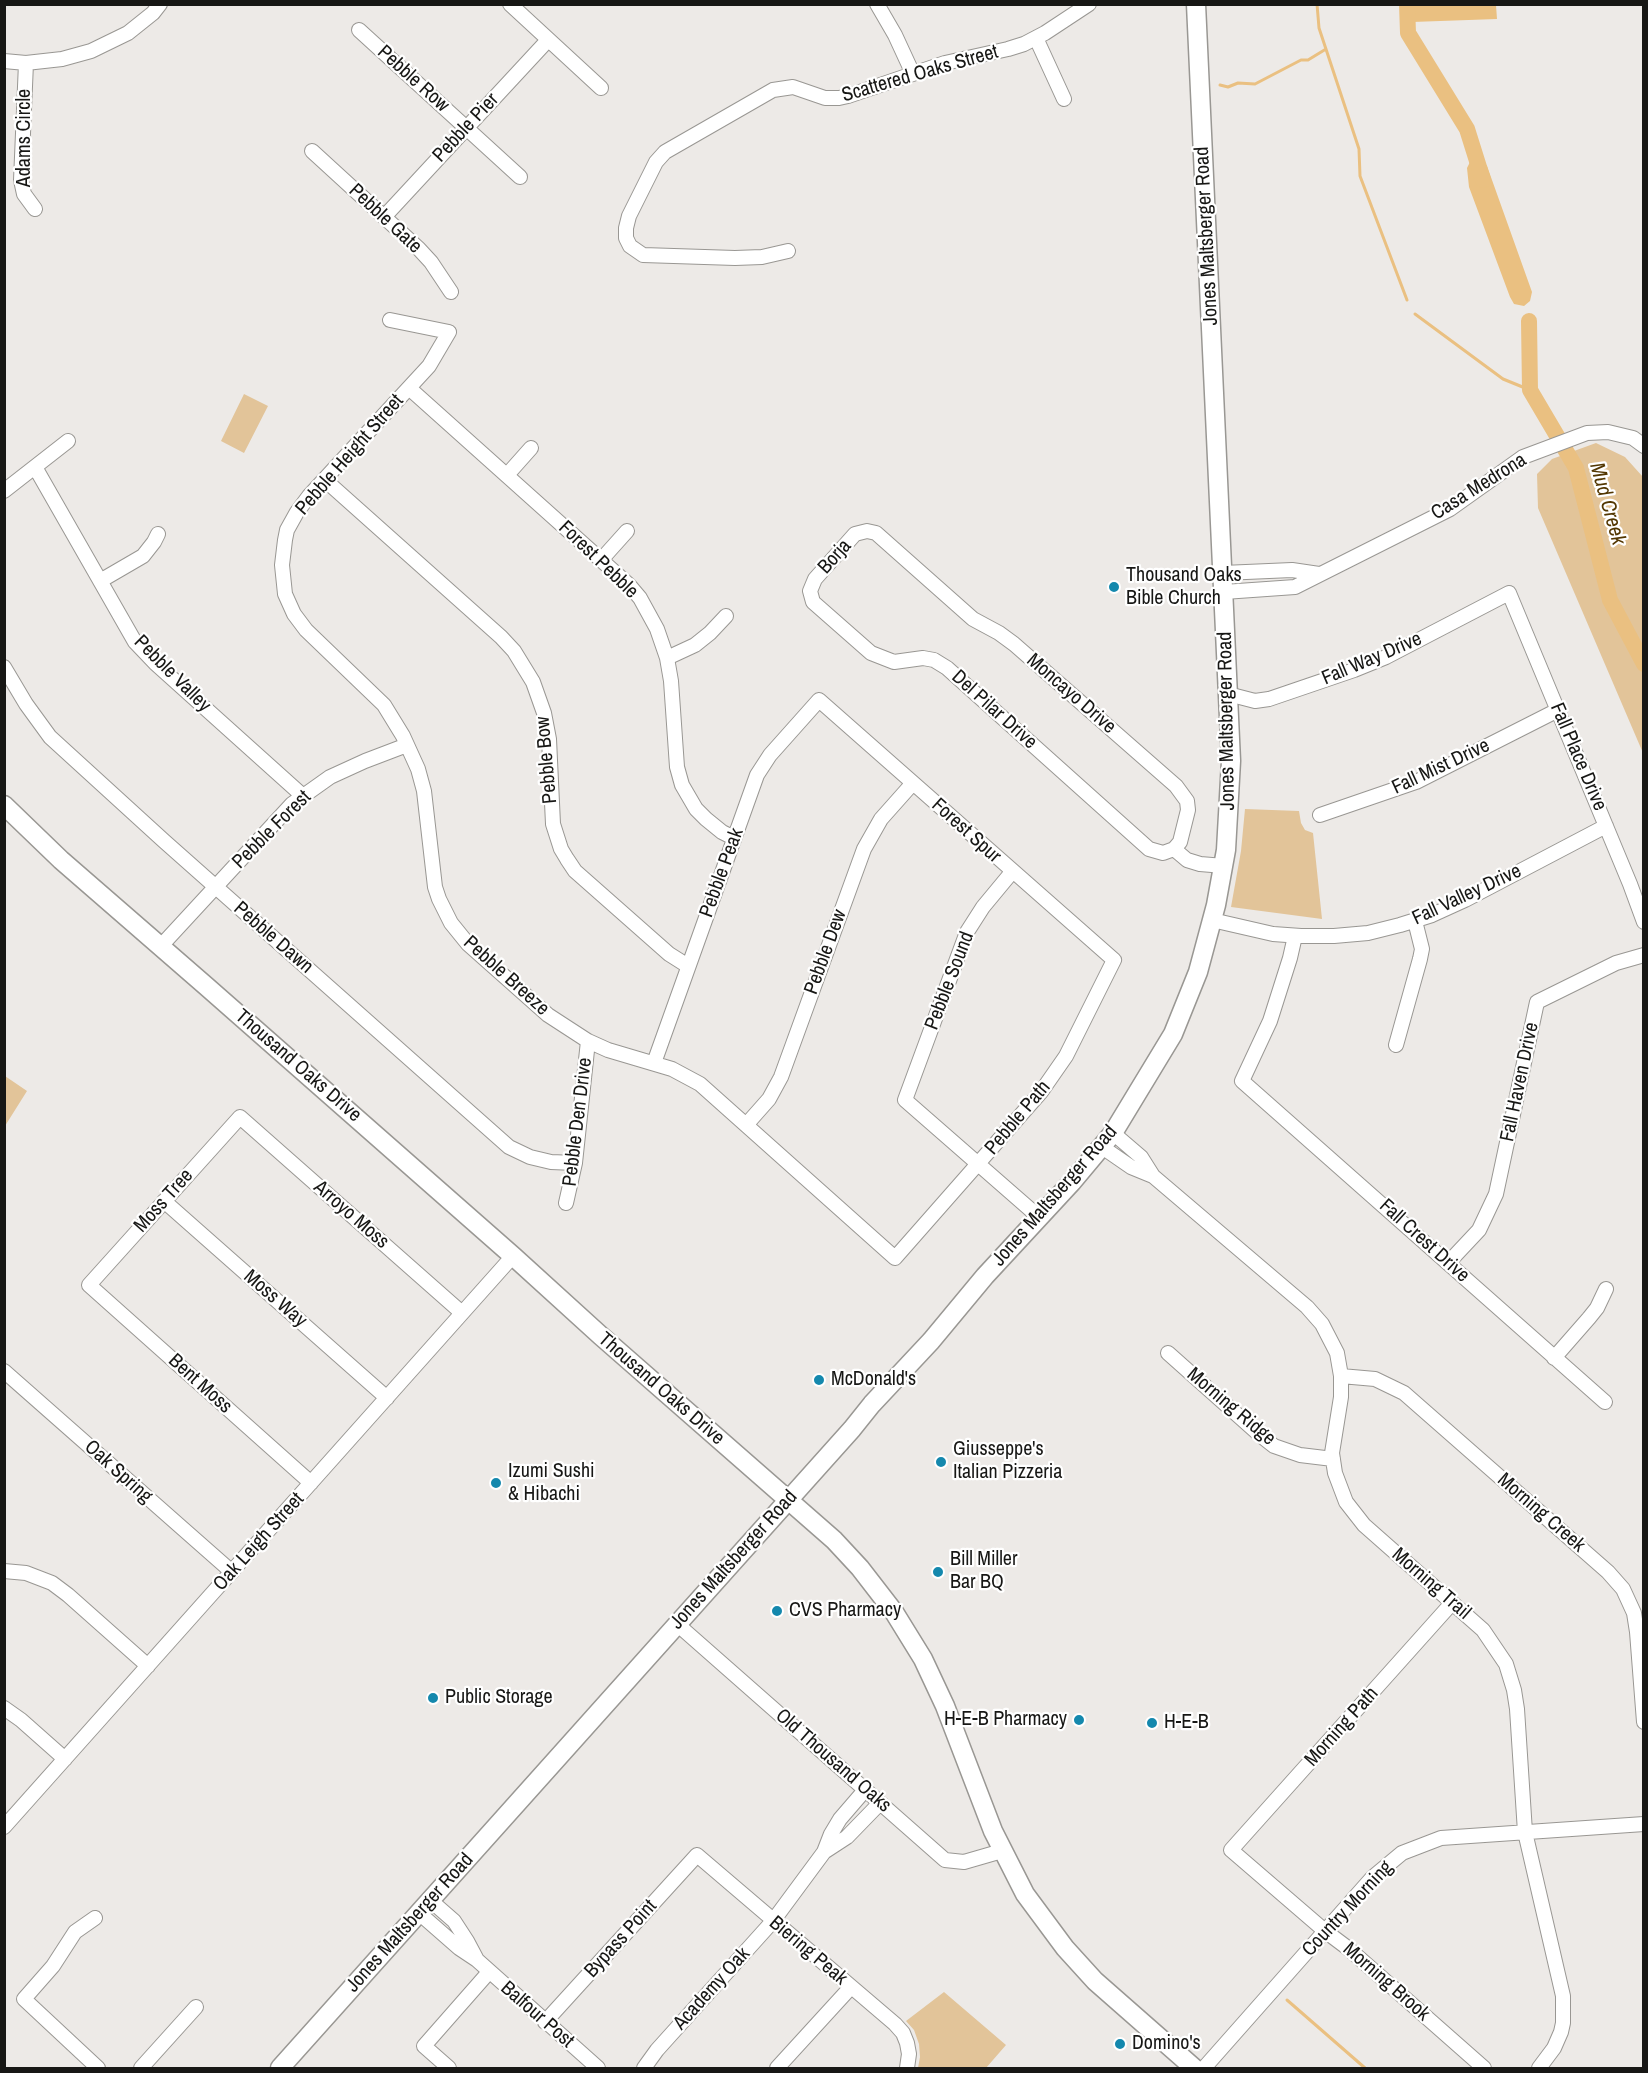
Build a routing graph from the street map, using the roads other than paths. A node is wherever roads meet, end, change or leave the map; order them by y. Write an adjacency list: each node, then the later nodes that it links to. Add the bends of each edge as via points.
1 (160, 4): 10 (street, via 128,33 108,44 62,59)
2 (510, 4): 8 (street)
3 (877, 4): 11 (street)
4 (1089, 4): 7 (street, Scattered Oaks Street)
5 (1196, 4): 36 (main road, Jones Maltsberger Road)
6 (359, 30): 14 (street, Pebble Row)
7 (1036, 39): 11 (street, Scattered Oaks Street); 13 (street)
8 (548, 40): 12 (street); 14 (street, Pebble Pier)
9 (4, 61): 10 (street)
10 (26, 63): 17 (street, Adams Circle, via 21,180 24,194)
11 (913, 74): 19 (street, Scattered Oaks Street, via 839,98 825,98 793,87 773,90 665,152 656,162 626,228 630,246 643,255 735,258)
12 (600, 88)
13 (1064, 99)
14 (466, 128): 16 (street, Pebble Row); 18 (street, Pebble Pier)
15 (312, 151): 18 (street, Pebble Gate)
16 (520, 177)
17 (35, 209)
18 (384, 217): 20 (street, Pebble Gate, via 431,262)
19 (788, 251)
20 (452, 292)
21 (390, 320): 22 (street, Pebble Height Street, via 449,332 438,354)
22 (409, 388): 27 (street, Forest Pebble); 28 (street, Pebble Height Street)
23 (68, 441): 26 (street)
24 (1644, 446): 37 (street, Casa Medrona, via 1633,438 1608,432 1587,433 1523,457 1450,509)
25 (531, 448): 27 (street)
26 (35, 467): 29 (street); 38 (street, Pebble Valley)
27 (507, 475): 33 (street, Forest Pebble)
28 (325, 480): 34 (street, Pebble Height Street, via 287,530); 67 (street, Pebble Bow, via 513,651 533,682 544,713 554,824 561,849 575,871 669,954)
29 (4, 491)
30 (627, 531): 33 (street)
31 (867, 531): 40 (street, Borja, via 855,534 815,579); 56 (street, Moncayo Drive, via 876,533 973,619 1014,644 1176,786 1187,801 1188,810 1180,842)
32 (158, 534): 38 (street, via 143,556)
33 (600, 560): 44 (street, Forest Pebble, via 640,598)
34 (282, 565): 49 (street, Pebble Breeze, via 285,594 294,614 384,705)
35 (1263, 571): 36 (street); 37 (street); 39 (street)
36 (1223, 573): 41 (main road, Jones Maltsberger Road)
37 (1319, 574): 39 (street, Casa Medrona, via 1295,587)
38 (100, 581): 51 (street, Pebble Valley, via 135,642 154,663)
39 (1263, 589): 41 (street, Casa Medrona)
40 (810, 591): 56 (street, Del Pilar Drive, via 817,606 871,653 894,662 934,660 947,668 1149,849 1163,853)
41 (1224, 592): 46 (main road, Jones Maltsberger Road)
42 (1509, 593): 46 (street, Fall Way Drive, via 1354,670 1269,699 1255,701); 48 (street, Fall Place Drive)
43 (726, 616): 44 (street, via 695,645)
44 (667, 658): 55 (street, Forest Pebble, via 682,785 696,809)
45 (4, 667): 59 (street, Pebble Dawn, via 50,737)
46 (1228, 694): 57 (main road, Jones Maltsberger Road, via 1231,761)
47 (819, 700): 50 (street, Forest Spur); 55 (street, Pebble Peak, via 770,754)
48 (1558, 710): 53 (street, Fall Mist Drive, via 1416,782); 54 (street, Fall Place Drive)
49 (407, 745): 51 (street, Pebble Forest, via 330,777); 68 (street, Pebble Breeze, via 424,791 435,886 451,923 468,944 548,1015)
50 (913, 783): 58 (street, Forest Spur); 72 (street, Pebble Dew, via 881,819 864,849 781,1077 769,1099)
51 (303, 796): 59 (street, Pebble Forest)
52 (4, 805): 64 (main road, Thousand Oaks Drive)
53 (1320, 815)
54 (1606, 826): 61 (street, Fall Valley Drive, via 1465,900); 62 (street, Fall Place Drive)
55 (734, 838): 67 (street, Pebble Peak)
56 (1174, 849): 57 (street, via 1187,860)
57 (1224, 866): 60 (main road, Jones Maltsberger Road)
58 (1012, 872): 66 (street, Forest Spur); 75 (street, Pebble Sound, via 967,932 905,1100)
59 (216, 887): 64 (street, Pebble Forest); 74 (street, Pebble Dawn, via 509,1147 551,1162)
60 (1212, 920): 63 (street, Fall Valley Drive); 73 (main road, Jones Maltsberger Road, via 1198,972 1173,1034)
61 (1415, 921): 63 (street, Fall Valley Drive, via 1368,933); 69 (street, via 1422,949)
62 (1644, 922)
63 (1295, 936): 81 (street, Fall Crest Drive, via 1270,1021 1242,1081)
64 (160, 947): 79 (main road, Thousand Oaks Drive)
65 (1644, 955): 81 (street, Fall Haven Drive, via 1616,963 1537,1002 1496,1194 1479,1230)
66 (1114, 960): 75 (street, Pebble Path, via 1066,1056 1031,1106)
67 (688, 966): 70 (street, Pebble Peak)
68 (588, 1041): 70 (street, Pebble Breeze); 74 (street, Pebble Den Drive)
69 (1396, 1045)
70 (654, 1063): 72 (street, Pebble Breeze, via 700,1084)
71 (240, 1117): 76 (street, Moss Tree); 84 (street, Arroyo Moss)
72 (746, 1125): 80 (street, Pebble Breeze)
73 (1107, 1140): 78 (main road, Jones Maltsberger Road); 88 (street, Morning Trail, via 1131,1167 1153,1176 1315,1315 1333,1343)
74 (575, 1162): 77 (street, Pebble Den Drive)
75 (979, 1164): 78 (street); 80 (street, Pebble Path)
76 (164, 1201): 82 (street, Moss Tree); 89 (street, Moss Way)
77 (566, 1203)
78 (1040, 1218): 93 (main road, Jones Maltsberger Road)
79 (513, 1256): 84 (street, Oak Leigh Street); 93 (main road, Thousand Oaks Drive)
80 (895, 1257)
81 (1448, 1263): 86 (street, Fall Crest Drive)
82 (88, 1285): 92 (street, Bent Moss)
83 (1606, 1289): 86 (street, via 1597,1308)
84 (462, 1313): 89 (street, Oak Leigh Street)
85 (1168, 1353): 91 (street, Morning Ridge, via 1274,1446 1300,1455)
86 (1554, 1358): 90 (street, Fall Crest Drive)
87 (4, 1371): 95 (street, Oak Spring)
88 (1341, 1376): 91 (street, Morning Trail); 100 (street, Morning Creek, via 1375,1379 1404,1394 1623,1589 1634,1613)
89 (387, 1398): 92 (street, Oak Leigh Street)
90 (1605, 1402)
91 (1333, 1459): 96 (street, Morning Trail, via 1338,1483 1355,1516)
92 (311, 1483): 95 (street, Oak Leigh Street)
93 (788, 1500): 97 (main road, Jones Maltsberger Road); 108 (main road, Thousand Oaks Drive, via 860,1568 923,1659)
94 (4, 1571): 98 (street, via 26,1573 52,1583)
95 (232, 1572): 98 (street, Oak Leigh Street)
96 (1452, 1603): 106 (street, Morning Trail, via 1492,1641 1510,1677 1517,1709); 107 (street, Morning Path)
97 (677, 1624): 102 (street, Old Thousand Oaks); 111 (main road, Jones Maltsberger Road)
98 (148, 1665): 101 (street, Oak Leigh Street)
99 (4, 1708): 101 (street)
100 (1644, 1722)
101 (65, 1759): 105 (street, Oak Leigh Street)
102 (865, 1790): 103 (street, Old Thousand Oaks); 109 (street, Academy Oak, via 840,1819)
103 (880, 1803): 108 (street, Old Thousand Oaks, via 945,1860 964,1862); 109 (street, Academy Oak, via 847,1837)
104 (1644, 1824): 106 (street, Country Morning)
105 (4, 1827)
106 (1525, 1832): 114 (street, Country Morning, via 1441,1838 1415,1846 1381,1869); 130 (street, Morning Trail, via 1563,1996 1561,2032)
107 (1232, 1850): 114 (street, Morning Brook)
108 (1002, 1851): 127 (main road, Thousand Oaks Drive, via 1025,1894 1065,1948 1095,1981)
109 (824, 1852): 113 (street, Academy Oak)
110 (697, 1856): 113 (street, Biering Peak); 118 (street, Bypass Point)
111 (424, 1906): 115 (street, Balfour Post); 122 (main road, Jones Maltsberger Road)
112 (95, 1918): 120 (street, via 75,1932 24,2000)
113 (773, 1921): 116 (street, Biering Peak); 125 (street, Academy Oak)
114 (1325, 1931): 128 (street, Country Morning); 129 (street, Morning Brook)
115 (489, 1972): 118 (street, Balfour Post); 123 (street, via 424,2046)
116 (851, 1987): 119 (street, Biering Peak, via 903,2034); 126 (street)
117 (196, 2007): 121 (street)
118 (545, 2022): 124 (street, Balfour Post)
119 (908, 2061)
120 (98, 2068)
121 (141, 2068)
122 (280, 2068)
123 (448, 2068)
124 (598, 2068)
125 (644, 2068)
126 (777, 2068)
127 (1194, 2068)
128 (1204, 2068)
129 (1485, 2068)
130 (1539, 2068)

